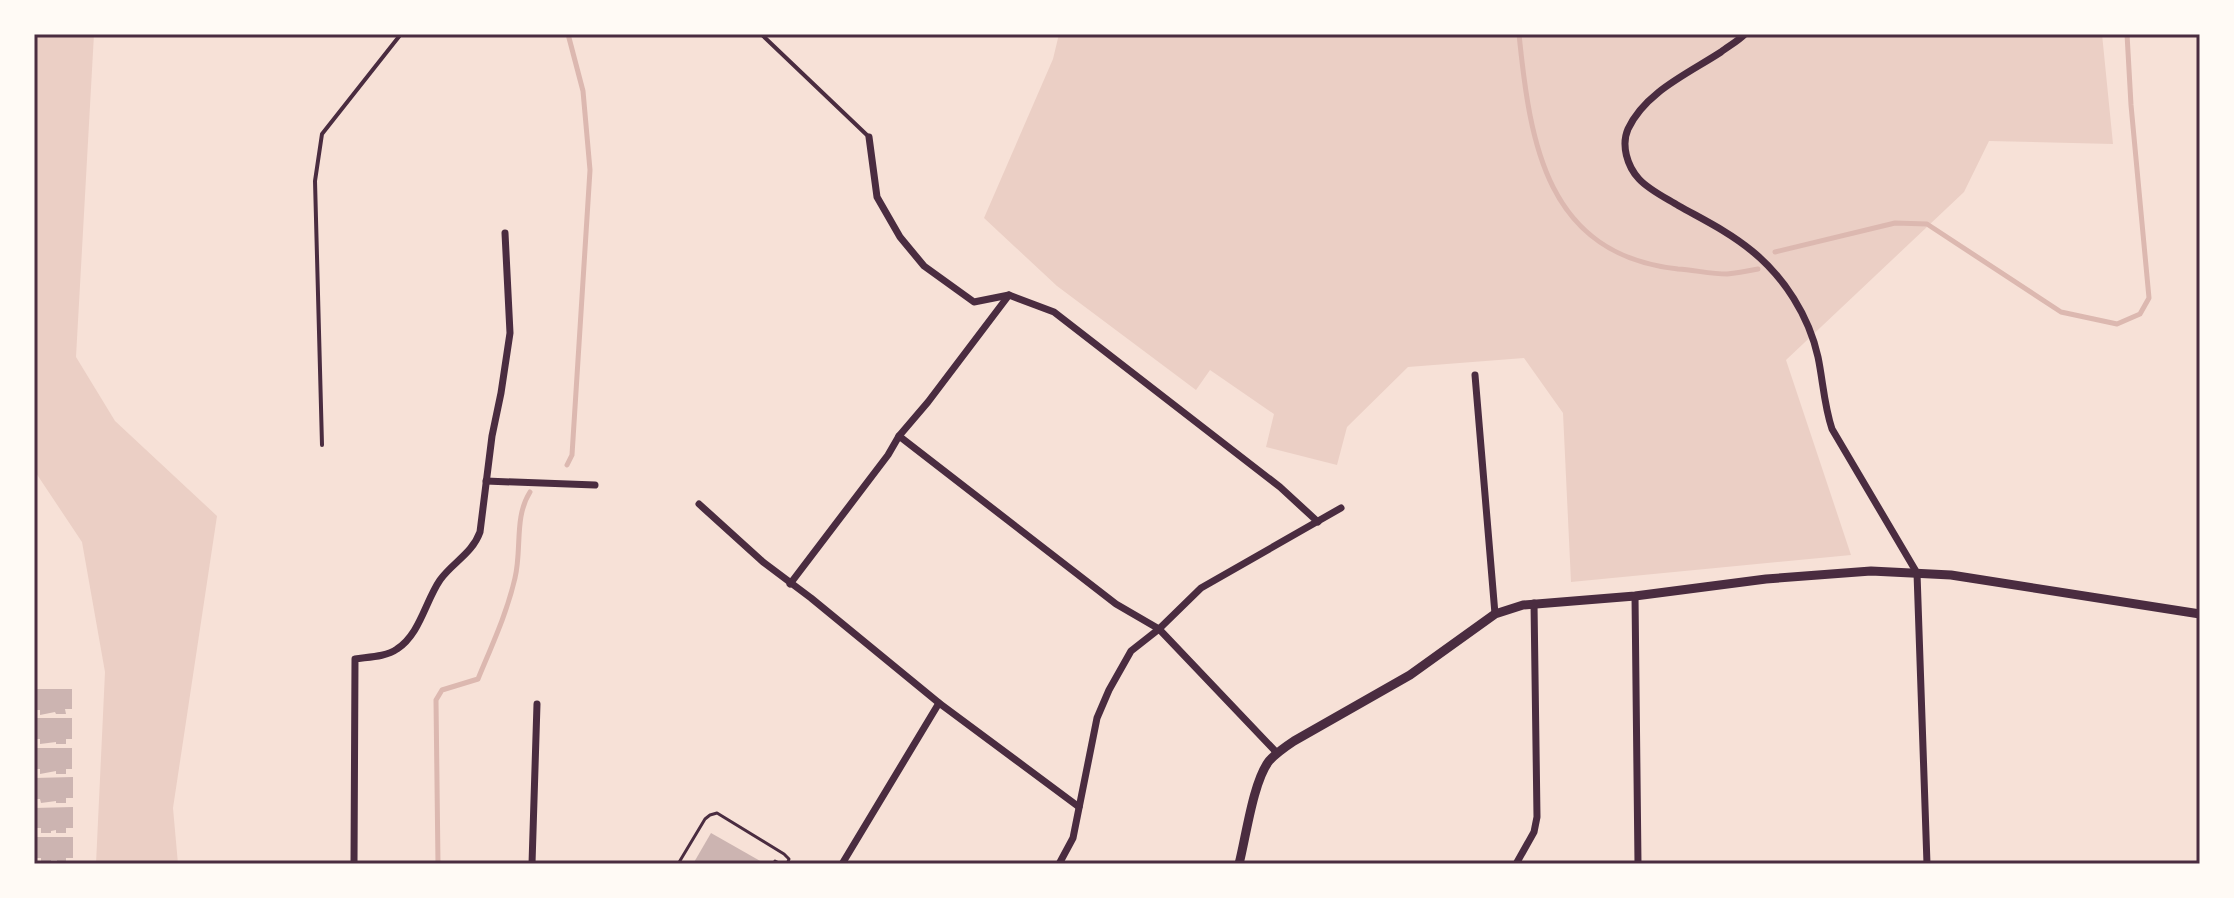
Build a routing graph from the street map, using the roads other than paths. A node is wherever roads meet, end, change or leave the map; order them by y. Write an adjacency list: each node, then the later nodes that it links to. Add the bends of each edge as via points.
1 (401, 34): 9 (lane, via 322,134 315,181)
2 (761, 34): 4 (lane)
3 (1745, 34): 15 (street, via 1650,99 1627,131 1624,149 1629,165 1650,188 1734,236 1792,296 1813,338 1832,429)
4 (869, 137): 6 (street, via 877,197 924,266 974,302)
5 (505, 233): 10 (street, via 510,333)
6 (1009, 295): 8 (street); 14 (street, via 1054,312)
7 (1475, 375): 19 (street)
8 (899, 436): 16 (street); 21 (street, via 1116,604)
9 (322, 445)
10 (486, 481): 11 (street); 26 (street, via 476,543 443,576 415,630 395,651 355,659)
11 (595, 485)
12 (699, 504): 16 (street)
13 (1341, 508): 14 (street)
14 (1318, 522): 21 (street, via 1201,588)
15 (1917, 573): 17 (street, via 1766,579); 20 (street); 33 (street)
16 (790, 584): 22 (street)
17 (1635, 596): 18 (street); 32 (street)
18 (1534, 603): 19 (street); 31 (street, via 1537,817)
19 (1495, 614): 24 (street, via 1400,681)
20 (2200, 614)
21 (1159, 629): 24 (street); 25 (street, via 1131,651 1109,690 1097,718)
22 (939, 703): 25 (street); 28 (street)
23 (537, 704): 27 (street)
24 (1277, 753): 30 (street, via 1260,776)
25 (1079, 807): 29 (street, via 1073,838)
26 (354, 864)
27 (532, 864)
28 (842, 864)
29 (1059, 864)
30 (1239, 864)
31 (1516, 864)
32 (1638, 864)
33 (1927, 864)

